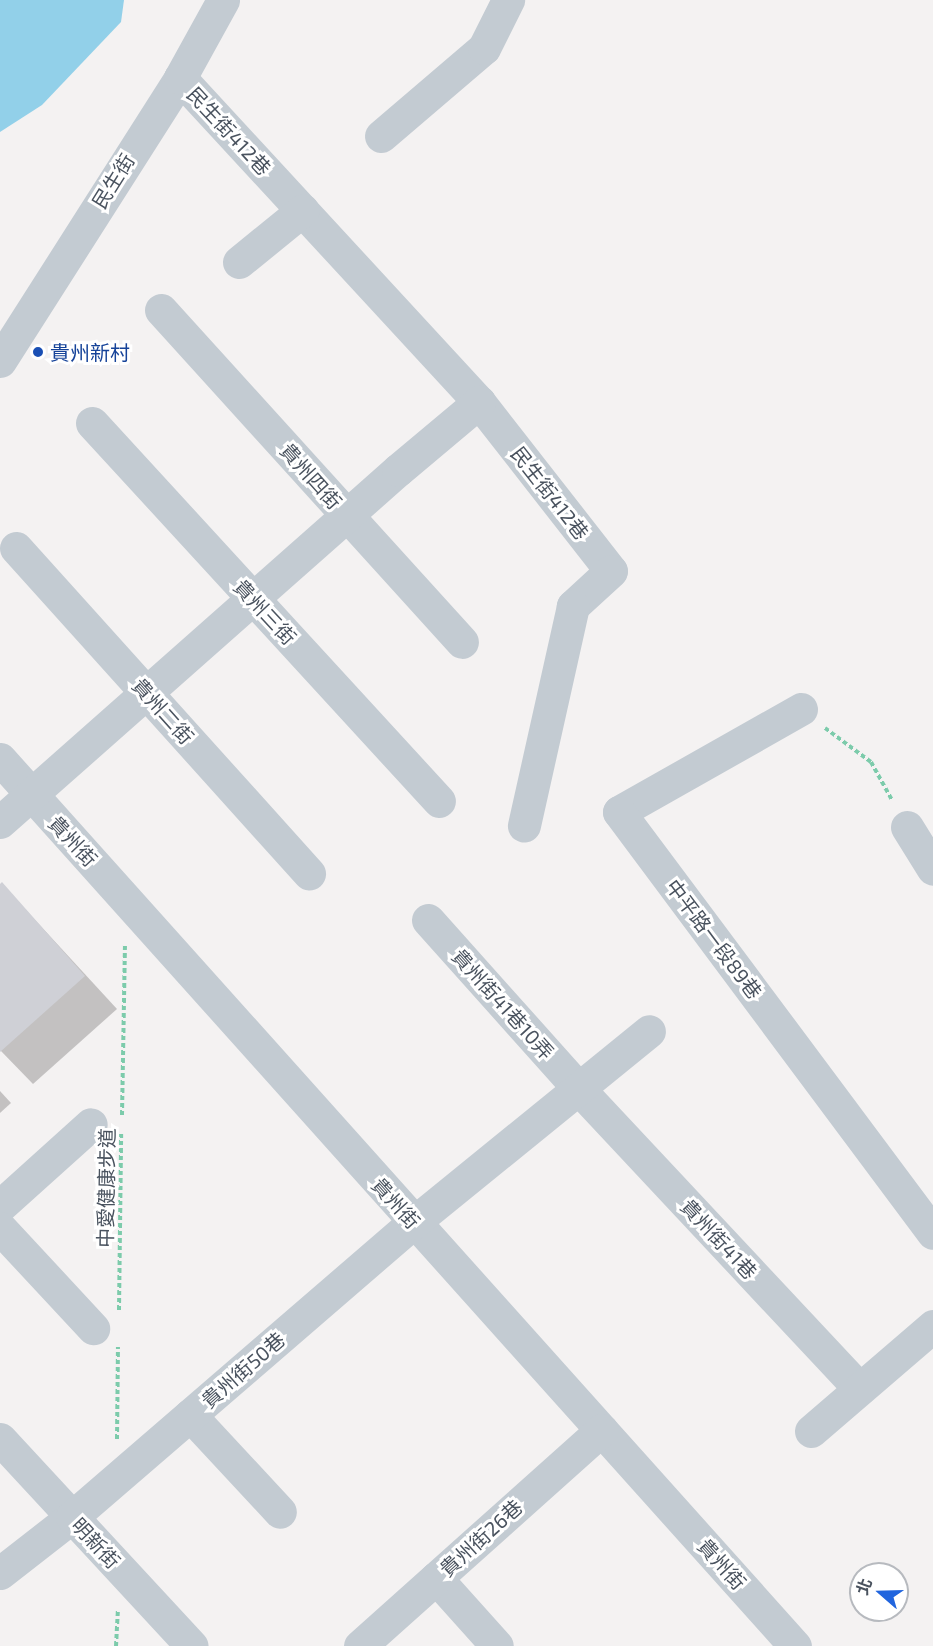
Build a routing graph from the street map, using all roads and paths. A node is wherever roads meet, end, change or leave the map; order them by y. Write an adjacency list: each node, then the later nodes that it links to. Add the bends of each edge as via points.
1 (223, 0): 3 (street, 民生街)
2 (508, 0): 4 (street, via 484,48)
3 (180, 78): 5 (street, 民生街412巷); 8 (street, 民生街)
4 (381, 136)
5 (303, 210): 6 (street); 9 (street, 民生街412巷)
6 (239, 262)
7 (161, 310): 11 (street, 貴州四街)
8 (0, 362)
9 (479, 402): 11 (street); 21 (street, 民生街412巷, via 611,571 573,606)
10 (92, 423): 13 (street, 貴州三街)
11 (347, 515): 13 (street); 14 (street, 貴州四街)
12 (16, 548): 15 (street, 貴州二街)
13 (253, 598): 15 (street); 19 (street, 貴州三街)
14 (462, 642)
15 (146, 692): 18 (street); 24 (street, 貴州二街)
16 (801, 710): 22 (path, via 871,762); 33 (street, 中平路一段89巷, via 619,812)
17 (0, 759): 18 (street, 貴州街)
18 (30, 794): 20 (street); 31 (street, 貴州街)
19 (439, 801)
20 (0, 822)
21 (524, 826)
22 (907, 827): 23 (street)
23 (933, 869)
24 (309, 873)
25 (428, 920): 28 (street, 貴州街41巷10弄)
26 (125, 944): 29 (path, 中愛健康步道)
27 (649, 1031): 28 (street)
28 (578, 1088): 31 (street); 36 (street, 貴州街41巷)
29 (111, 1124): 30 (street); 34 (path, 中愛健康步道)
30 (0, 1206)
31 (413, 1223): 37 (street, 貴州街50巷); 38 (street, 貴州街)
32 (0, 1228): 34 (street)
33 (933, 1233)
34 (110, 1324): 41 (path, 中愛健康步道)
35 (933, 1326): 36 (street)
36 (860, 1389): 39 (street)
37 (190, 1415): 41 (street, 貴州街50巷); 42 (street)
38 (602, 1430): 45 (street, 貴州街26巷); 49 (street, 貴州街)
39 (812, 1431)
40 (0, 1439): 43 (street, 明新街)
41 (116, 1479): 43 (street, 貴州街50巷)
42 (280, 1512)
43 (72, 1517): 44 (street, 貴州街50巷); 46 (street, 明新街)
44 (0, 1573)
45 (436, 1578): 47 (street, 貴州街26巷); 48 (street)
46 (192, 1646)
47 (360, 1646)
48 (497, 1646)
49 (795, 1646)

